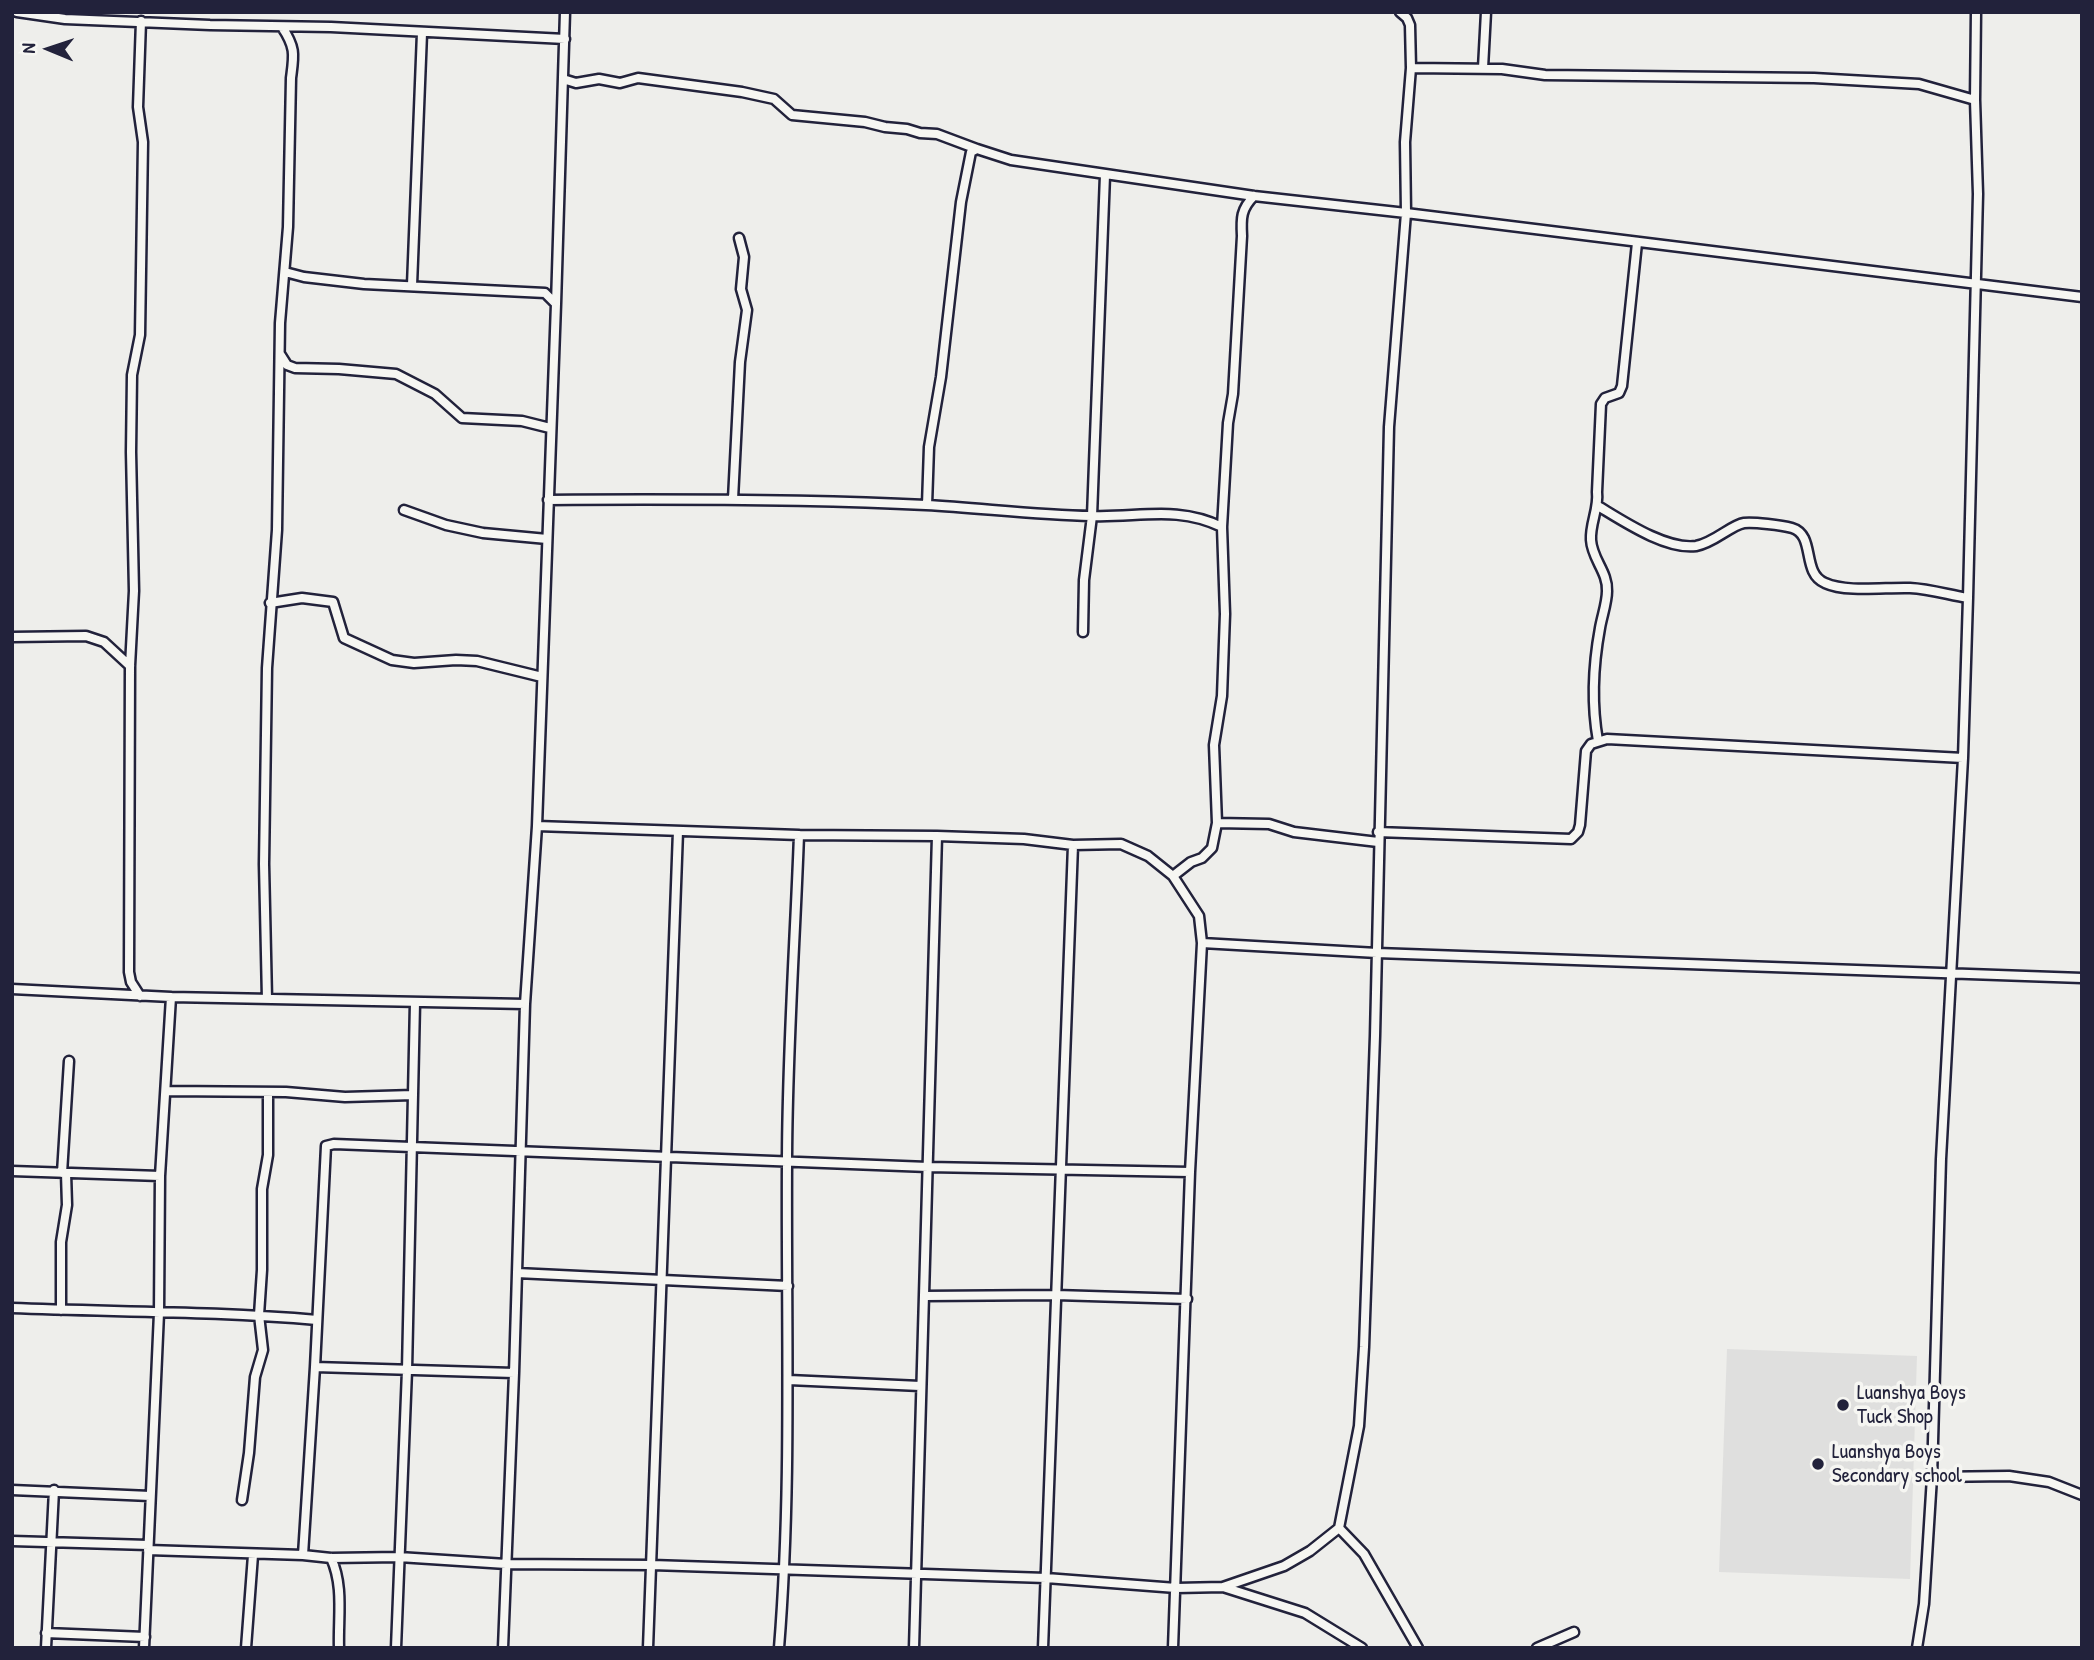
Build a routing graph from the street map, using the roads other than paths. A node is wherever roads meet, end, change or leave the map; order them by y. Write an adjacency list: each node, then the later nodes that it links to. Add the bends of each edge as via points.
1 (17, 12): 6 (street)
2 (565, 12): 10 (street)
3 (1400, 12): 11 (street, via 1410,25)
4 (1486, 12): 12 (street)
5 (1976, 12): 14 (street)
6 (48, 14): 7 (street, via 65,19)
7 (141, 21): 8 (street); 40 (street, via 140,335 132,375)
8 (282, 27): 9 (street); 21 (street, via 294,52)
9 (422, 33): 10 (street); 23 (street)
10 (565, 39): 13 (street)
11 (1411, 68): 12 (street); 18 (street)
12 (1483, 68): 14 (street, via 1545,75 1919,84)
13 (563, 79): 15 (street, via 620,83 638,78 742,92 774,99 792,115 907,128); 25 (street)
14 (1975, 100): 22 (street)
15 (977, 149): 16 (street, via 1011,160); 30 (street, via 971,152 961,202 929,447)
16 (1105, 175): 17 (street); 33 (street)
17 (1254, 196): 18 (street); 34 (street, via 1244,205 1241,218)
18 (1406, 212): 20 (street); 47 (street, via 1389,426)
19 (739, 238): 28 (street, via 744,257 741,289 747,310)
20 (1637, 243): 22 (street); 31 (street, via 1622,386 1601,404)
21 (285, 272): 23 (street, via 304,278); 26 (street)
22 (1976, 284): 24 (street); 36 (street)
23 (412, 285): 25 (street, via 545,293)
24 (2082, 298)
25 (556, 304): 27 (street)
26 (280, 354): 27 (street, via 295,368 396,374 444,400 462,418 522,421); 37 (street, via 277,530)
27 (550, 428): 29 (street)
28 (733, 499): 29 (street); 30 (street)
29 (548, 500): 35 (street)
30 (928, 505): 33 (street)
31 (1598, 506): 36 (street, via 1667,543 1682,546 1710,542 1743,523 1789,527 1805,538 1815,577 1827,584 1913,588); 42 (street, via 1591,542 1607,591 1592,693)
32 (404, 510): 35 (street, via 484,533)
33 (1092, 516): 34 (street, via 1172,513 1203,517); 38 (street)
34 (1222, 527): 44 (street, via 1225,614 1222,696 1214,745)
35 (547, 539): 41 (street)
36 (1968, 598): 43 (street)
37 (270, 603): 41 (street, via 302,598 333,602 344,638 392,660 477,661); 60 (street, via 264,864)
38 (1083, 632)
39 (12, 637): 40 (street, via 86,636 104,642)
40 (130, 666): 58 (street, via 129,972)
41 (542, 677): 45 (street)
42 (1598, 741): 43 (street); 47 (street, via 1586,751 1580,825 1567,840)
43 (1962, 758): 55 (street)
44 (1217, 823): 50 (street, via 1269,824 1294,832); 52 (street, via 1212,848)
45 (537, 826): 46 (street); 62 (street)
46 (678, 831): 48 (street); 69 (street)
47 (1378, 832): 50 (street)
48 (799, 835): 49 (street); 70 (street)
49 (937, 835): 51 (street); 71 (street)
50 (1378, 842): 54 (street)
51 (1073, 845): 52 (street, via 1121,844); 72 (street)
52 (1173, 876): 53 (street, via 1199,916)
53 (1202, 943): 54 (street); 74 (street)
54 (1377, 953): 55 (street); 99 (street, via 1359,1426)
55 (1950, 973): 56 (street); 93 (street)
56 (2082, 978)
57 (12, 989): 58 (street)
58 (140, 996): 59 (street)
59 (171, 998): 60 (street); 64 (street)
60 (267, 999): 61 (street)
61 (415, 1003): 62 (street); 66 (street)
62 (525, 1004): 68 (street)
63 (69, 1061): 75 (street)
64 (167, 1091): 65 (street); 76 (street)
65 (268, 1094): 66 (street); 86 (street)
66 (413, 1095): 67 (street)
67 (411, 1147): 68 (street); 87 (street, via 326,1146); 89 (street)
68 (522, 1151): 69 (street); 77 (street)
69 (667, 1159): 70 (street); 78 (street)
70 (787, 1162): 71 (street); 79 (street)
71 (928, 1167): 72 (street); 81 (street)
72 (1062, 1170): 74 (street); 80 (street)
73 (12, 1171): 75 (street)
74 (1190, 1172): 82 (street)
75 (64, 1173): 76 (street); 84 (street, via 67,1205 61,1242)
76 (160, 1176): 85 (street)
77 (517, 1273): 78 (street); 90 (street)
78 (661, 1281): 79 (street); 108 (street)
79 (788, 1286): 91 (street)
80 (1056, 1295): 81 (street); 82 (street); 111 (street)
81 (924, 1296): 92 (street)
82 (1187, 1299): 113 (street)
83 (12, 1308): 84 (street)
84 (61, 1310): 85 (street)
85 (159, 1313): 86 (street); 97 (street)
86 (259, 1315): 87 (street); 98 (street, via 263,1350 255,1377)
87 (317, 1320): 88 (street)
88 (315, 1367): 89 (street); 104 (street)
89 (407, 1370): 90 (street); 105 (street)
90 (514, 1373): 107 (street)
91 (789, 1380): 92 (street); 109 (street)
92 (920, 1386): 110 (street)
93 (1931, 1477): 96 (street, via 2009,1476 2049,1482); 131 (street)
94 (12, 1490): 95 (street)
95 (54, 1490): 97 (street); 101 (street)
96 (2082, 1495)
97 (150, 1496): 102 (street)
98 (242, 1500)
99 (1339, 1528): 112 (street, via 1284,1566); 129 (street, via 1364,1554)
100 (12, 1541): 101 (street)
101 (51, 1543): 102 (street); 115 (street)
102 (148, 1547): 103 (street); 116 (street)
103 (253, 1555): 104 (street); 119 (street)
104 (303, 1555): 106 (street)
105 (399, 1557): 106 (street); 107 (street); 121 (street)
106 (331, 1558): 120 (street, via 339,1575)
107 (506, 1564): 108 (street); 122 (street)
108 (652, 1565): 109 (street); 123 (street)
109 (785, 1571): 110 (street); 124 (street)
110 (915, 1574): 111 (street); 125 (street)
111 (1046, 1578): 113 (street); 126 (street)
112 (1223, 1587): 113 (street); 128 (street, via 1305,1613)
113 (1176, 1588): 127 (street)
114 (1574, 1632): 130 (street)
115 (46, 1633): 116 (street); 117 (street)
116 (145, 1637): 118 (street)
117 (46, 1648)
118 (144, 1648)
119 (246, 1648)
120 (339, 1648)
121 (396, 1648)
122 (503, 1648)
123 (648, 1648)
124 (779, 1648)
125 (914, 1648)
126 (1043, 1648)
127 (1173, 1648)
128 (1362, 1648)
129 (1418, 1648)
130 (1536, 1648)
131 (1917, 1648)

